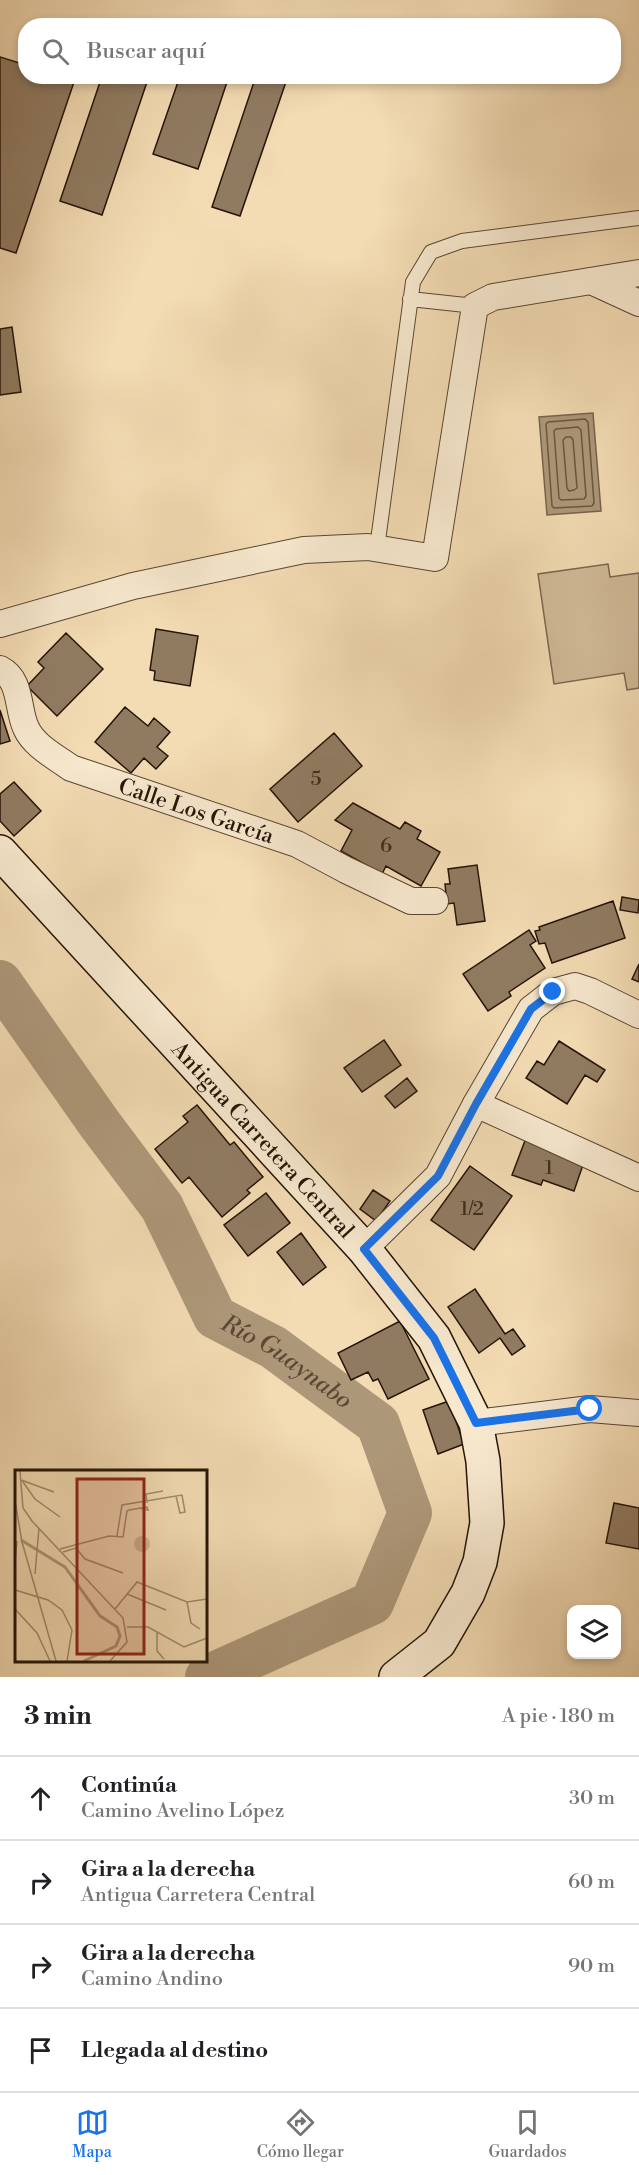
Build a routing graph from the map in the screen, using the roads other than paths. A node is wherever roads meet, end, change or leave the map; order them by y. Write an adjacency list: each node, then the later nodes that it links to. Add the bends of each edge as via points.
1 (639, 218): 4 (lane, via 462,241 441,248 431,252 413,282)
2 (639, 273): 3 (street)
3 (591, 281): 5 (street); 6 (street, via 493,297)
4 (410, 299): 6 (lane); 7 (lane)
5 (639, 303)
6 (476, 306): 7 (street, via 435,558)
7 (377, 548): 8 (street, via 304,550 133,586)
8 (0, 624)
9 (0, 669): 11 (street, Calle Los García, via 15,686 26,728 39,745 71,768 297,844 411,902)
10 (0, 852): 15 (street, Antigua Carretera Central)
11 (435, 902)
12 (639, 1015): 13 (street, via 575,986 553,992 531,1009)
13 (476, 1104): 14 (street); 15 (street, via 438,1176)
14 (639, 1178)
15 (364, 1249): 17 (street, Antigua Carretera Central, via 434,1338)
16 (639, 1413): 17 (street, via 590,1409)
17 (476, 1423): 18 (street, Antigua Carretera Central, via 487,1523 480,1562 468,1593 439,1643)
18 (396, 1677)

